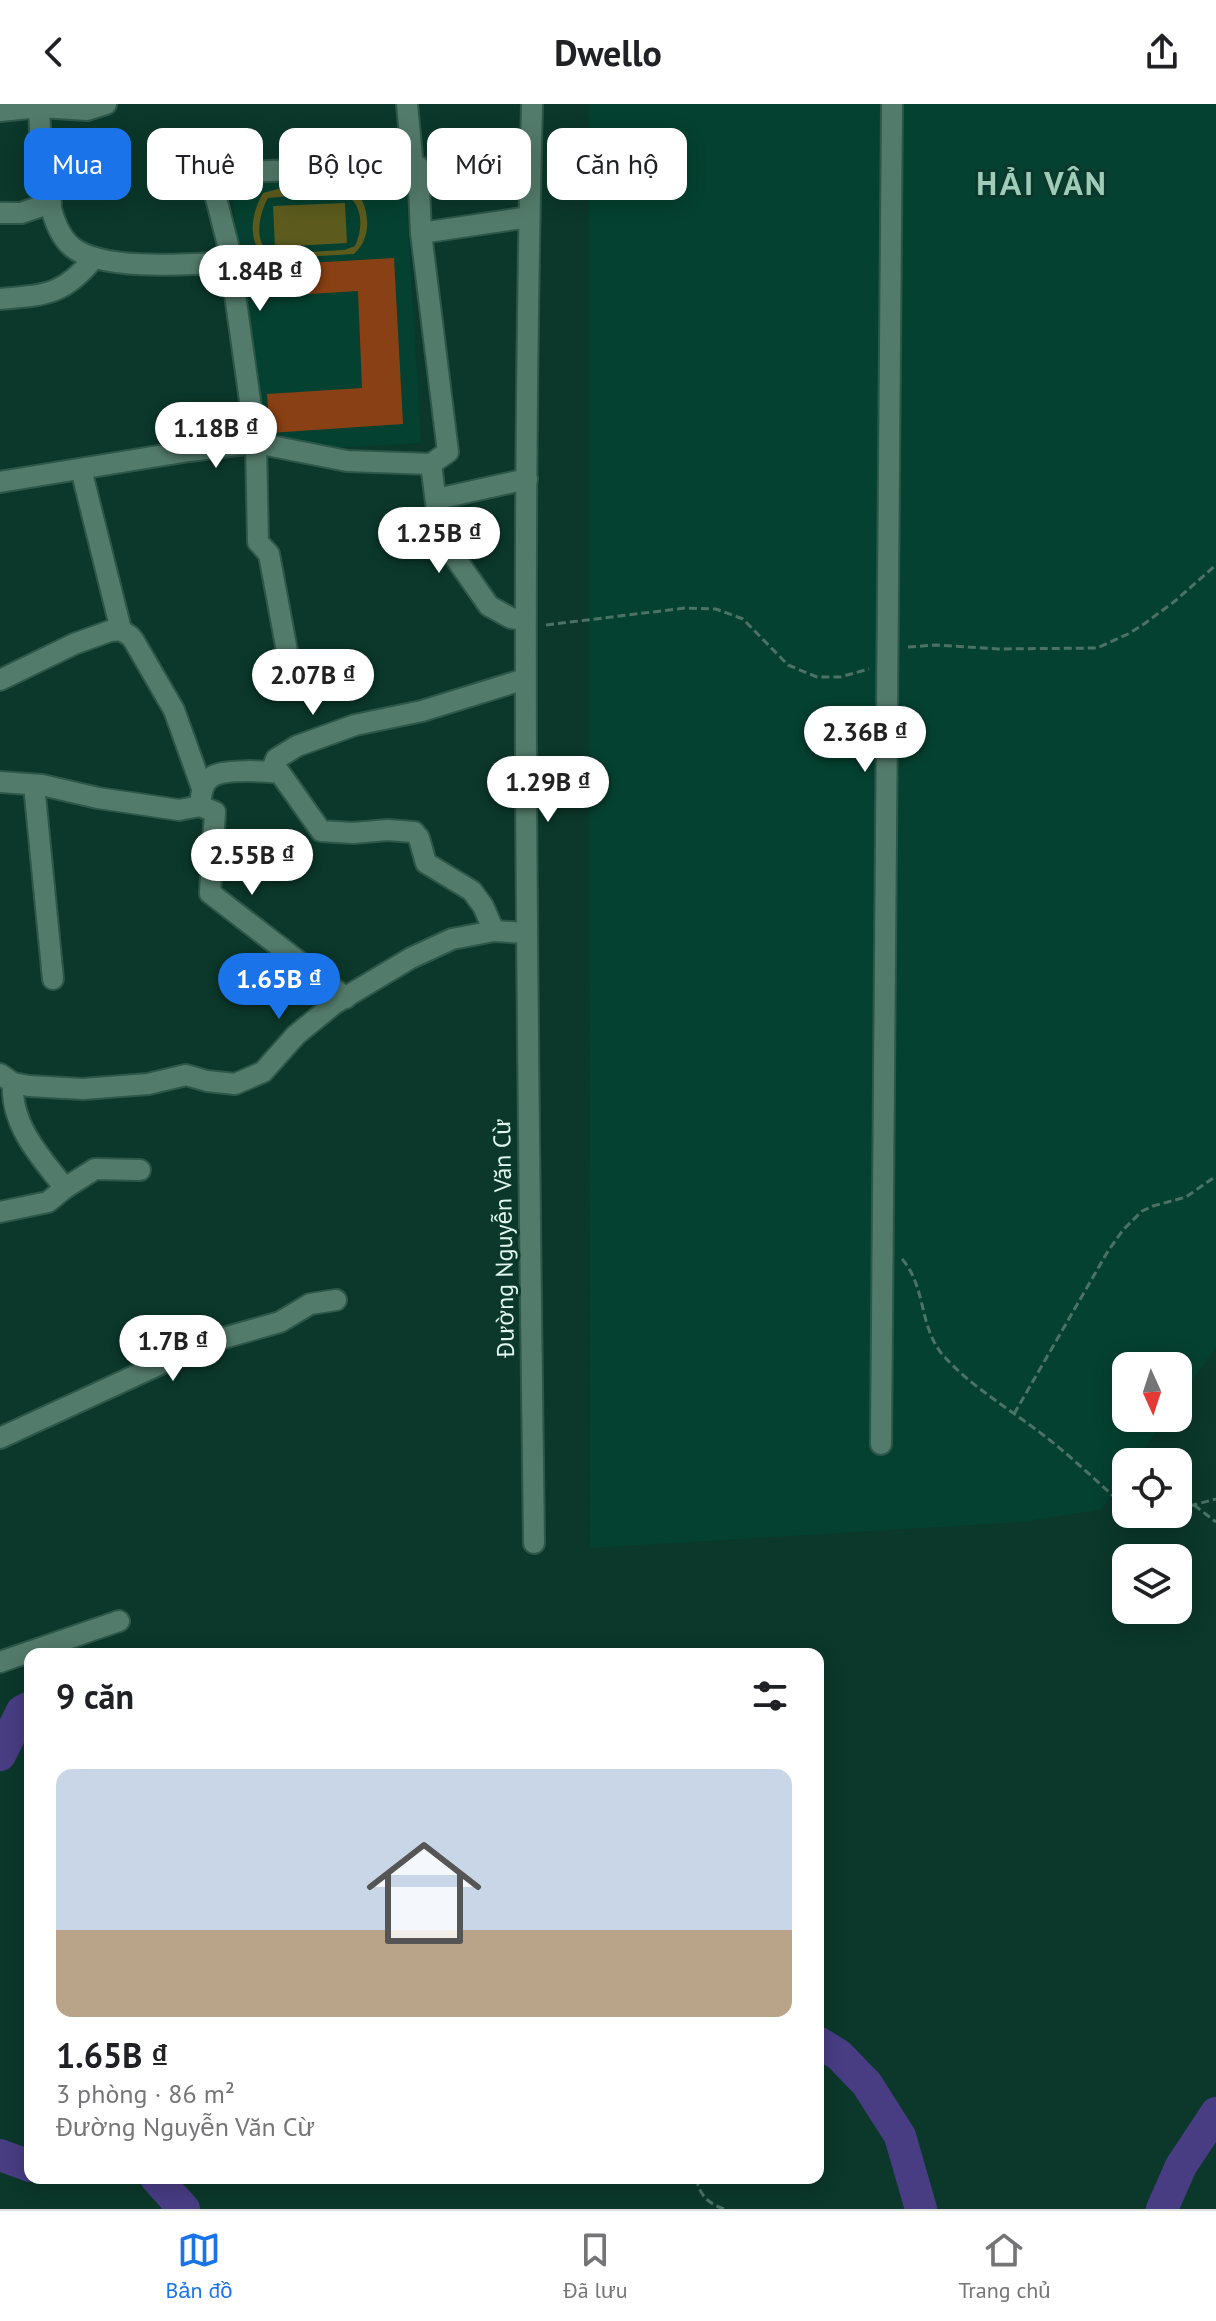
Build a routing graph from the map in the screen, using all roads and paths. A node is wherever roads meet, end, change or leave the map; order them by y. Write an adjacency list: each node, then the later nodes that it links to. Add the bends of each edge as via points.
1 (106, 104): 5 (street, via 87,110)
2 (407, 104): 7 (street)
3 (532, 104): 10 (street, Đường Nguyễn Văn Cừ)
4 (892, 104): 24 (street)
5 (39, 106): 6 (street); 8 (street)
6 (0, 111)
7 (413, 167): 11 (street, via 418,166); 13 (street, via 241,172 224,178 215,194)
8 (51, 203): 9 (street, via 21,213); 12 (street, via 71,247)
9 (0, 213)
10 (529, 217): 11 (street); 18 (street, Đường Nguyễn Văn Cừ)
11 (421, 233): 16 (street, via 448,452)
12 (94, 258): 13 (street, via 145,265); 14 (street, via 59,290)
13 (231, 262): 15 (street)
14 (0, 299)
15 (256, 443): 16 (street, via 347,461); 17 (street); 25 (street, via 258,542 269,554)
16 (431, 464): 20 (street)
17 (81, 469): 19 (street); 23 (street)
18 (527, 479): 20 (street); 22 (street, Đường Nguyễn Văn Cừ)
19 (0, 482)
20 (437, 499): 22 (street, via 447,546 489,606)
21 (1216, 565): 24 (path, via 1144,624 1097,648 927,645)
22 (525, 620): 24 (path, via 548,625 716,609 743,619 788,665 817,677 840,677); 26 (street, Đường Nguyễn Văn Cừ)
23 (121, 630): 27 (street, via 74,644); 31 (street, via 163,688 184,736)
24 (888, 656): 41 (street)
25 (289, 662)
26 (525, 679): 28 (street, via 297,746 276,759); 33 (street, Đường Nguyễn Văn Cừ)
27 (0, 680)
28 (271, 772): 31 (street, via 213,776); 32 (street, via 280,773 321,831 418,835 426,863 472,891)
29 (0, 782): 30 (street)
30 (34, 785): 31 (street, via 179,810); 34 (street)
31 (201, 797): 35 (street, via 215,812 210,893)
32 (494, 931): 33 (street); 35 (street, via 452,939)
33 (526, 933): 50 (street, Đường Nguyễn Văn Cừ)
34 (53, 979)
35 (346, 998): 36 (street, via 296,1035 263,1072 235,1084 186,1075 83,1089)
36 (6, 1079): 39 (street, via 18,1120)
37 (140, 1170): 39 (street, via 95,1169)
38 (1216, 1176): 43 (path, via 1186,1197 1142,1211 1123,1230)
39 (65, 1188): 40 (street, via 48,1202)
40 (0, 1212)
41 (882, 1244): 43 (path, via 914,1276 928,1332 943,1354); 45 (street)
42 (336, 1300): 44 (street, via 310,1304 280,1322 206,1343)
43 (1014, 1414): 46 (path)
44 (0, 1438)
45 (881, 1444)
46 (1112, 1494)
47 (1216, 1499): 48 (path)
48 (1194, 1505): 49 (path)
49 (1216, 1522)
50 (534, 1543)
51 (119, 1621): 52 (street)
52 (41, 1648)
53 (24, 1654): 54 (street)
54 (0, 1662)
55 (699, 2184): 56 (path, via 705,2199)
56 (724, 2209)

